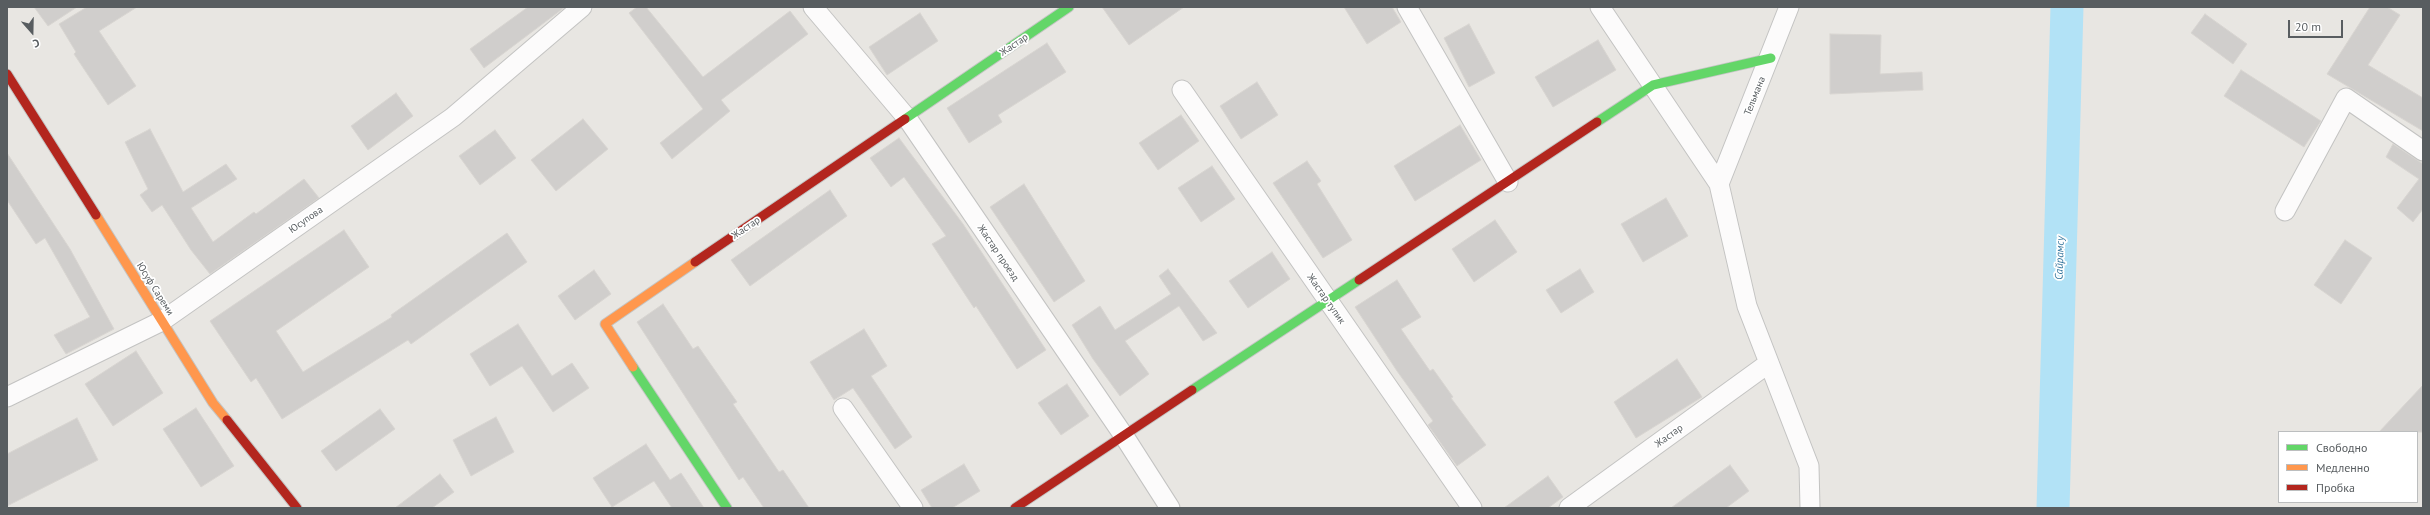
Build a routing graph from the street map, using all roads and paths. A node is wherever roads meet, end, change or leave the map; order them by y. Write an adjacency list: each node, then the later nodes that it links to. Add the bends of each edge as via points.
1 (582, 7): 17 (street, Юсупова, via 453,118)
2 (813, 7): 11 (street, Жастар проезд)
3 (1069, 7): 11 (street, Жастар)
4 (1407, 7): 13 (street)
5 (1600, 7): 9 (street)
6 (1789, 7): 7 (street, Тельмана)
7 (1771, 58): 9 (street); 14 (street, Тельмана)
8 (7, 74): 17 (street, Юсуф Сареми)
9 (1653, 85): 13 (street); 14 (street)
10 (1182, 90): 16 (street, Жастар тупик)
11 (907, 118): 21 (street, Жастар проезд); 23 (street, Жастар, via 605,324)
12 (2423, 151): 15 (street, via 2346,98)
13 (1508, 182): 16 (street)
14 (1719, 184): 18 (street, via 1747,306)
15 (2285, 211)
16 (1328, 301): 21 (street); 27 (street, Жастар тупик)
17 (162, 321): 19 (street, Юсупова); 22 (street, Юсуф Сареми, via 213,403)
18 (1769, 364): 28 (street, Жастар); 29 (street, via 1809,466)
19 (7, 397)
20 (843, 408): 24 (street)
21 (1124, 436): 25 (street); 26 (street, Жастар проезд)
22 (297, 508)
23 (727, 508)
24 (913, 508)
25 (1016, 508)
26 (1170, 508)
27 (1472, 508)
28 (1569, 508)
29 (1810, 508)

